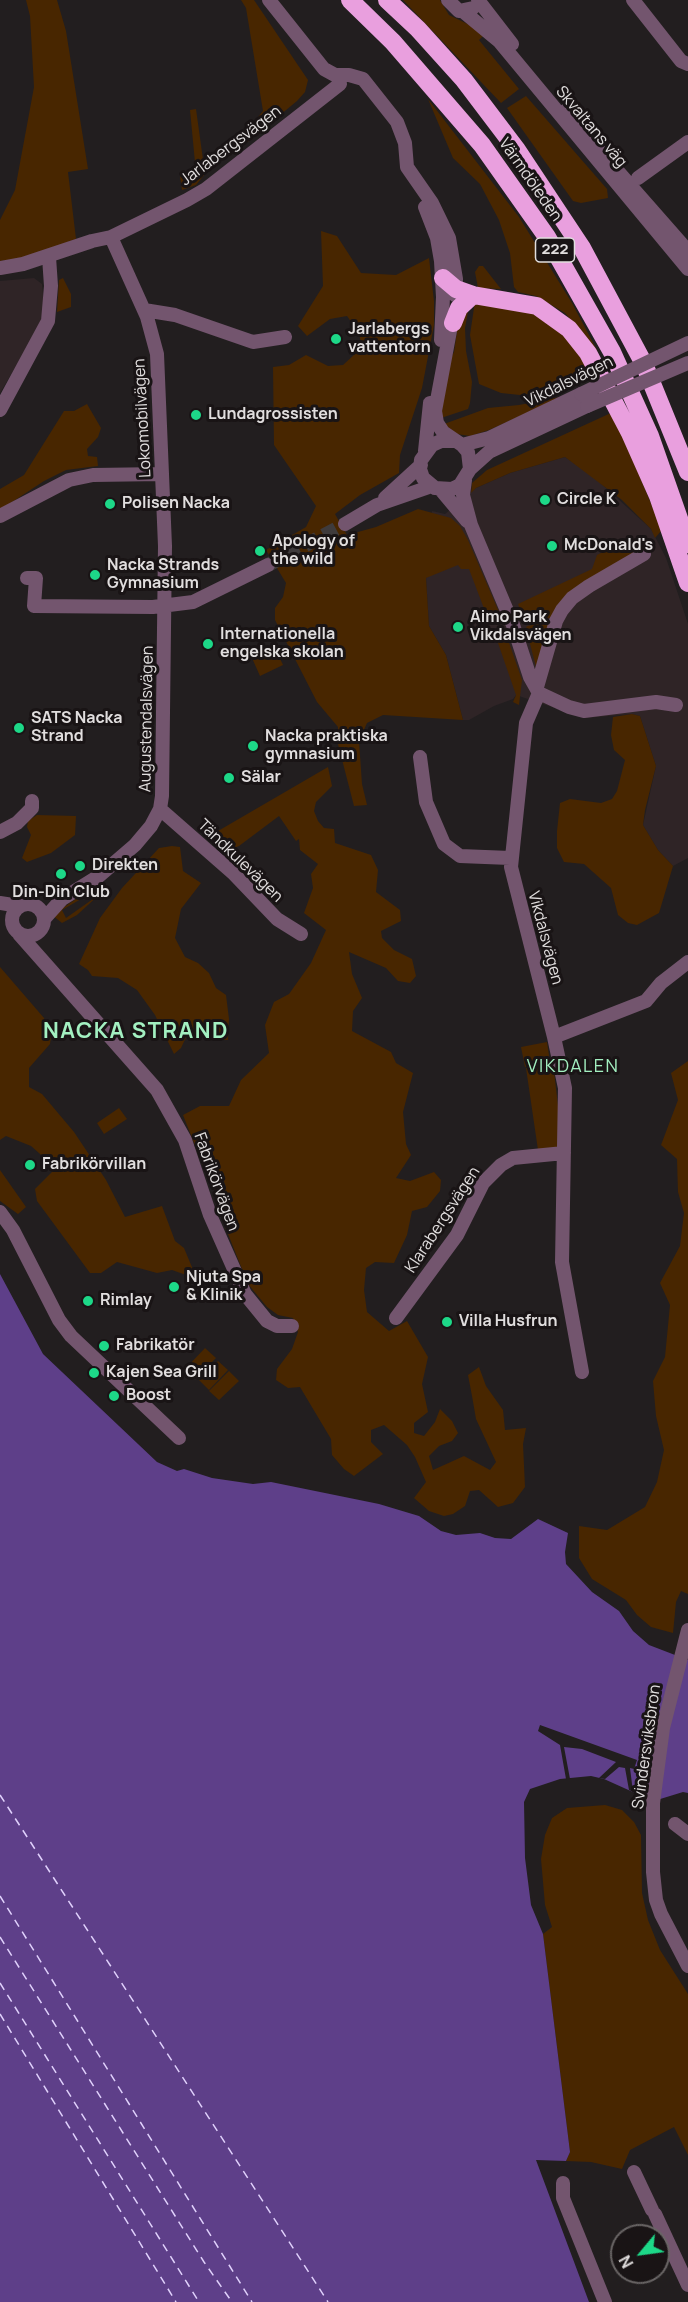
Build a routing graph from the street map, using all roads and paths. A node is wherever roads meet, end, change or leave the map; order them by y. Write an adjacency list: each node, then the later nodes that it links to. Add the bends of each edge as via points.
1 (268, 0): 9 (street, via 318,75); 17 (street, via 324,69 363,80 397,122 405,143 407,167 432,203 449,238)
2 (351, 0): 35 (highway, Värmdöleden / 222, via 393,42 482,145 547,237 612,352 650,436)
3 (387, 0): 27 (highway, Värmdöleden / 222, via 464,80 577,239 644,364)
4 (448, 0): 7 (street, Skvaltans väg, via 454,9)
5 (478, 0): 7 (street); 13 (street, Skvaltans väg, via 543,87)
6 (633, 0): 8 (street)
7 (464, 12): 16 (street, Skvaltans väg, via 499,41)
8 (685, 62)
9 (340, 84): 12 (street, Jarlabergsvägen, via 206,189); 17 (street, via 353,83 363,88 394,128 398,167 432,222)
10 (684, 143): 11 (street)
11 (638, 178)
12 (111, 237): 14 (street, Jarlabergsvägen); 18 (street, Lokomobilvägen)
13 (688, 251)
14 (49, 257): 15 (street, Jarlabergsvägen); 24 (street, via 48,321)
15 (0, 268)
16 (688, 268)
17 (457, 287): 19 (highway, via 459,308); 26 (street, via 443,327); 39 (highway, via 537,306 569,329 588,353 658,496)
18 (144, 310): 20 (street, via 175,315 253,342); 28 (street, Lokomobilvägen, via 157,354)
19 (453, 323): 25 (street, via 435,411 443,432)
20 (285, 337)
21 (688, 343): 23 (street, Vikdalsvägen, bridge)
22 (688, 363): 23 (street, Vikdalsvägen, bridge)
23 (584, 400): 25 (street, Vikdalsvägen, via 489,438); 29 (street, Vikdalsvägen, via 489,452)
24 (0, 410)
25 (459, 443): 26 (street, via 441,441); 29 (street, via 468,452)
26 (423, 458): 30 (street, via 423,478); 31 (street)
27 (688, 472)
28 (162, 474): 32 (street, via 93,475 69,480); 40 (street, Lokomobilvägen)
29 (468, 475): 30 (street, via 452,489); 34 (street, via 463,495)
30 (437, 488): 31 (street); 34 (street)
31 (377, 505): 33 (street)
32 (0, 516)
33 (345, 524)
34 (471, 525): 41 (street)
35 (688, 544)
36 (644, 554): 41 (street, Vikdalsvägen, via 589,586 562,610)
37 (268, 566): 40 (street, via 193,602)
38 (27, 578): 40 (street, via 36,578 34,606)
39 (688, 583)
40 (165, 606): 45 (street, Augustendalsvägen)
41 (538, 690): 42 (street, via 568,707 584,711 656,702); 47 (street, Vikdalsvägen, via 526,723)
42 (676, 705)
43 (420, 757): 47 (street, via 426,802 444,844 460,856)
44 (32, 801): 46 (street, via 32,808 17,823)
45 (160, 808): 48 (street, Augustendalsvägen, via 151,826 119,860); 54 (street, Tändkulevägen, via 233,873 277,920)
46 (0, 832)
47 (510, 858): 57 (street, Vikdalsvägen)
48 (62, 899): 50 (street, Augustendalsvägen); 52 (street, Augustendalsvägen)
49 (0, 903): 50 (street, Augustendalsvägen)
50 (25, 905): 52 (street, via 40,910); 53 (street, via 13,913)
51 (0, 914): 53 (street)
52 (41, 925): 53 (street, via 31,936); 55 (street, via 37,942)
53 (16, 930): 55 (street, Fabrikörvägen)
54 (301, 934)
55 (40, 958): 61 (street, Fabrikörvägen, via 157,1090 184,1140 210,1215 245,1294 267,1321)
56 (688, 962): 57 (street, via 646,1001)
57 (554, 1037): 58 (street, Vikdalsvägen, via 565,1088)
58 (564, 1153): 60 (street, Klarabergsvägen, via 513,1158 501,1165 483,1183 457,1235); 62 (street, Vikdalsvägen, via 562,1262)
59 (0, 1212): 63 (street, via 71,1336)
60 (396, 1318)
61 (292, 1326)
62 (582, 1372)
63 (179, 1438)
64 (688, 1630): 67 (street, Svindersviksbron, via 663,1728 653,1803 656,1900)
65 (675, 1824): 66 (street)
66 (688, 1834)
67 (688, 1966)
68 (634, 2172): 70 (street)
69 (563, 2183): 71 (street, via 563,2198)
70 (688, 2285)
71 (605, 2302)

